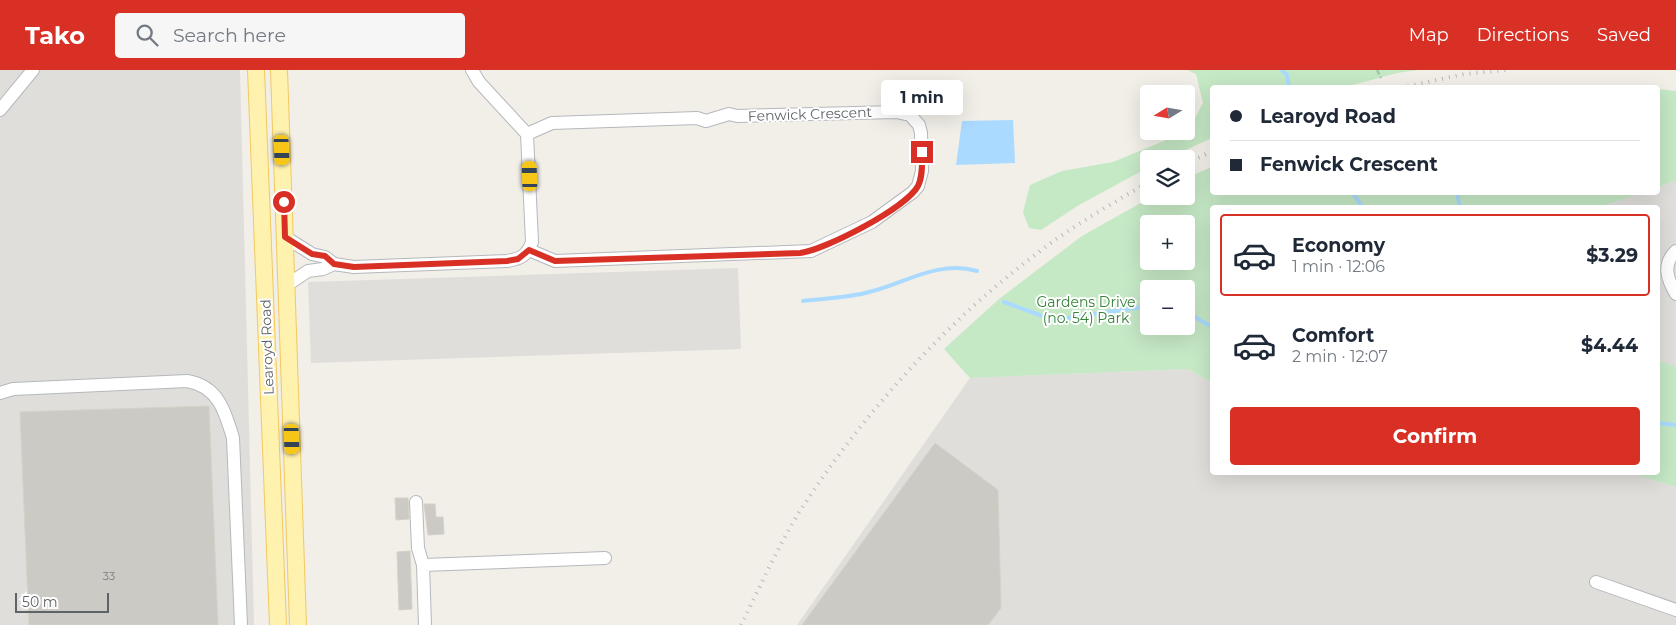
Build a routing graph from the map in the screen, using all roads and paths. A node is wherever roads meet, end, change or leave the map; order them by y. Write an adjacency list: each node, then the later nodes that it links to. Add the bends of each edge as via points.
1 (33, 70): 7 (street)
2 (256, 70): 22 (main road, Learoyd Road)
3 (279, 70): 9 (main road, Learoyd Road)
4 (472, 70): 8 (street, via 479,82)
5 (1377, 70): 6 (path)
6 (1381, 78)
7 (0, 110)
8 (527, 134): 10 (street, via 532,242); 10 (street, Fenwick Crescent, via 552,123 697,118 706,121 730,114 896,112 910,115 919,125 922,171 914,192 879,218 811,252 555,261)
9 (285, 237): 12 (street, via 307,252 325,256); 13 (main road, Learoyd Road)
10 (529, 250): 12 (street, via 518,259 507,261 354,267)
11 (1676, 251): 14 (street, via 1668,260 1666,270)
12 (334, 264): 13 (street, via 308,271)
13 (287, 285): 23 (main road, Learoyd Road)
14 (1676, 294)
15 (0, 393): 21 (street, via 13,389 187,381 199,383 215,395 225,410 233,438)
16 (416, 502): 18 (street, via 418,548)
17 (605, 558): 18 (street)
18 (423, 565): 24 (street)
19 (1596, 582): 20 (street)
20 (1676, 610)
21 (241, 625)
22 (278, 625)
23 (298, 625)
24 (425, 625)

